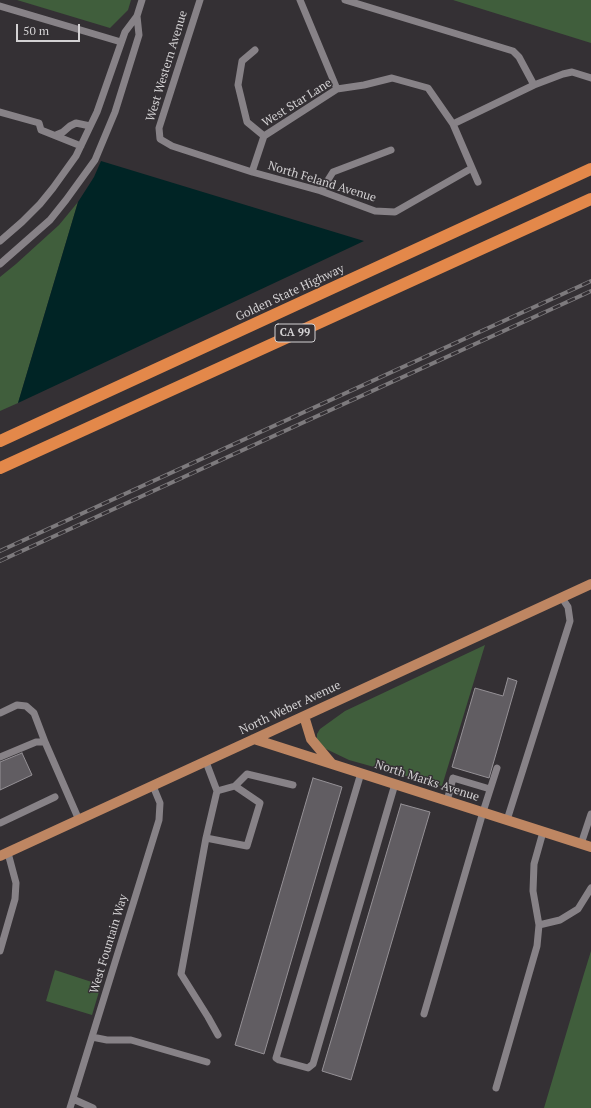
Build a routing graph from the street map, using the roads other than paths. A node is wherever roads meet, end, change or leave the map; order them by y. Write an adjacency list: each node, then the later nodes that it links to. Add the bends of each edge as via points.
1 (142, 0): 6 (street)
2 (200, 0): 17 (street, West Western Avenue, via 159,128)
3 (300, 0): 11 (street)
4 (345, 0): 10 (street, via 513,51)
5 (0, 6): 7 (street)
6 (137, 16): 7 (street, via 125,32); 27 (street, via 139,35 115,112 95,160 50,220)
7 (122, 42): 14 (street)
8 (255, 50): 16 (street, via 242,61 238,85 247,122)
9 (591, 78): 10 (street, via 572,72)
10 (534, 85): 13 (street)
11 (337, 89): 13 (street, West Star Lane, via 392,78 428,88); 16 (street, West Star Lane)
12 (0, 112): 15 (street, via 39,123 41,130)
13 (453, 124): 20 (street, West Star Lane)
14 (90, 126): 15 (street, via 76,123); 18 (street)
15 (56, 135): 18 (street)
16 (264, 136): 22 (street, West Star Lane)
17 (160, 139): 22 (street, North Feland Avenue, via 172,146)
18 (82, 146): 26 (street, via 53,188 22,222)
19 (391, 150): 24 (street, via 333,172)
20 (472, 168): 23 (street, West Star Lane); 24 (street, North Feland Avenue, via 395,212 375,211)
21 (591, 169): 28 (highway, Golden State Highway / CA 99)
22 (252, 172): 24 (street, North Feland Avenue)
23 (478, 182)
24 (321, 191)
25 (591, 199): 29 (highway, CA 99)
26 (0, 241)
27 (0, 264)
28 (0, 441)
29 (0, 468)
30 (591, 584): 31 (main road, North Weber Avenue)
31 (562, 598): 33 (main road, North Weber Avenue); 52 (street, via 568,607 570,621)
32 (0, 713): 35 (street, via 17,705 26,706 34,713)
33 (304, 716): 34 (main road, North Weber Avenue); 38 (main road, via 311,739)
34 (254, 739): 37 (main road, North Weber Avenue); 38 (main road, North Marks Avenue)
35 (45, 742): 36 (street, via 36,742); 51 (street)
36 (0, 757)
37 (206, 762): 43 (main road, North Weber Avenue); 46 (street)
38 (332, 764): 40 (main road, North Marks Avenue)
39 (497, 768): 45 (street)
40 (361, 773): 41 (main road, North Marks Avenue); 41 (street, via 276,1058 279,1060 308,1068 313,1064)
41 (395, 784): 48 (main road, North Marks Avenue)
42 (293, 785): 44 (street, via 247,774)
43 (154, 786): 51 (main road, North Weber Avenue); 63 (street, West Fountain Way, via 160,803 159,820)
44 (235, 786): 46 (street); 55 (street, via 260,803 247,846)
45 (490, 789): 48 (street, via 453,778); 49 (street)
46 (216, 791): 55 (street)
47 (55, 797): 53 (street)
48 (447, 801): 49 (main road, North Marks Avenue)
49 (483, 812): 52 (main road, North Marks Avenue); 61 (street)
50 (591, 814): 56 (street)
51 (79, 820): 57 (main road, North Weber Avenue)
52 (507, 820): 54 (main road, North Marks Avenue)
53 (0, 823)
54 (544, 832): 56 (main road, North Marks Avenue); 59 (street, via 534,864 533,891)
55 (206, 838): 62 (street, via 181,974)
56 (586, 846)
57 (4, 854): 60 (street, via 16,883 16,899)
58 (591, 888): 59 (street, via 578,909 560,920)
59 (539, 925): 65 (street, via 537,946)
60 (0, 951)
61 (424, 1014)
62 (218, 1035)
63 (92, 1037): 64 (street, via 131,1040); 66 (street, West Fountain Way)
64 (207, 1062)
65 (496, 1088)
66 (73, 1099): 67 (street, West Fountain Way); 68 (street)
67 (70, 1108)
68 (93, 1108)

